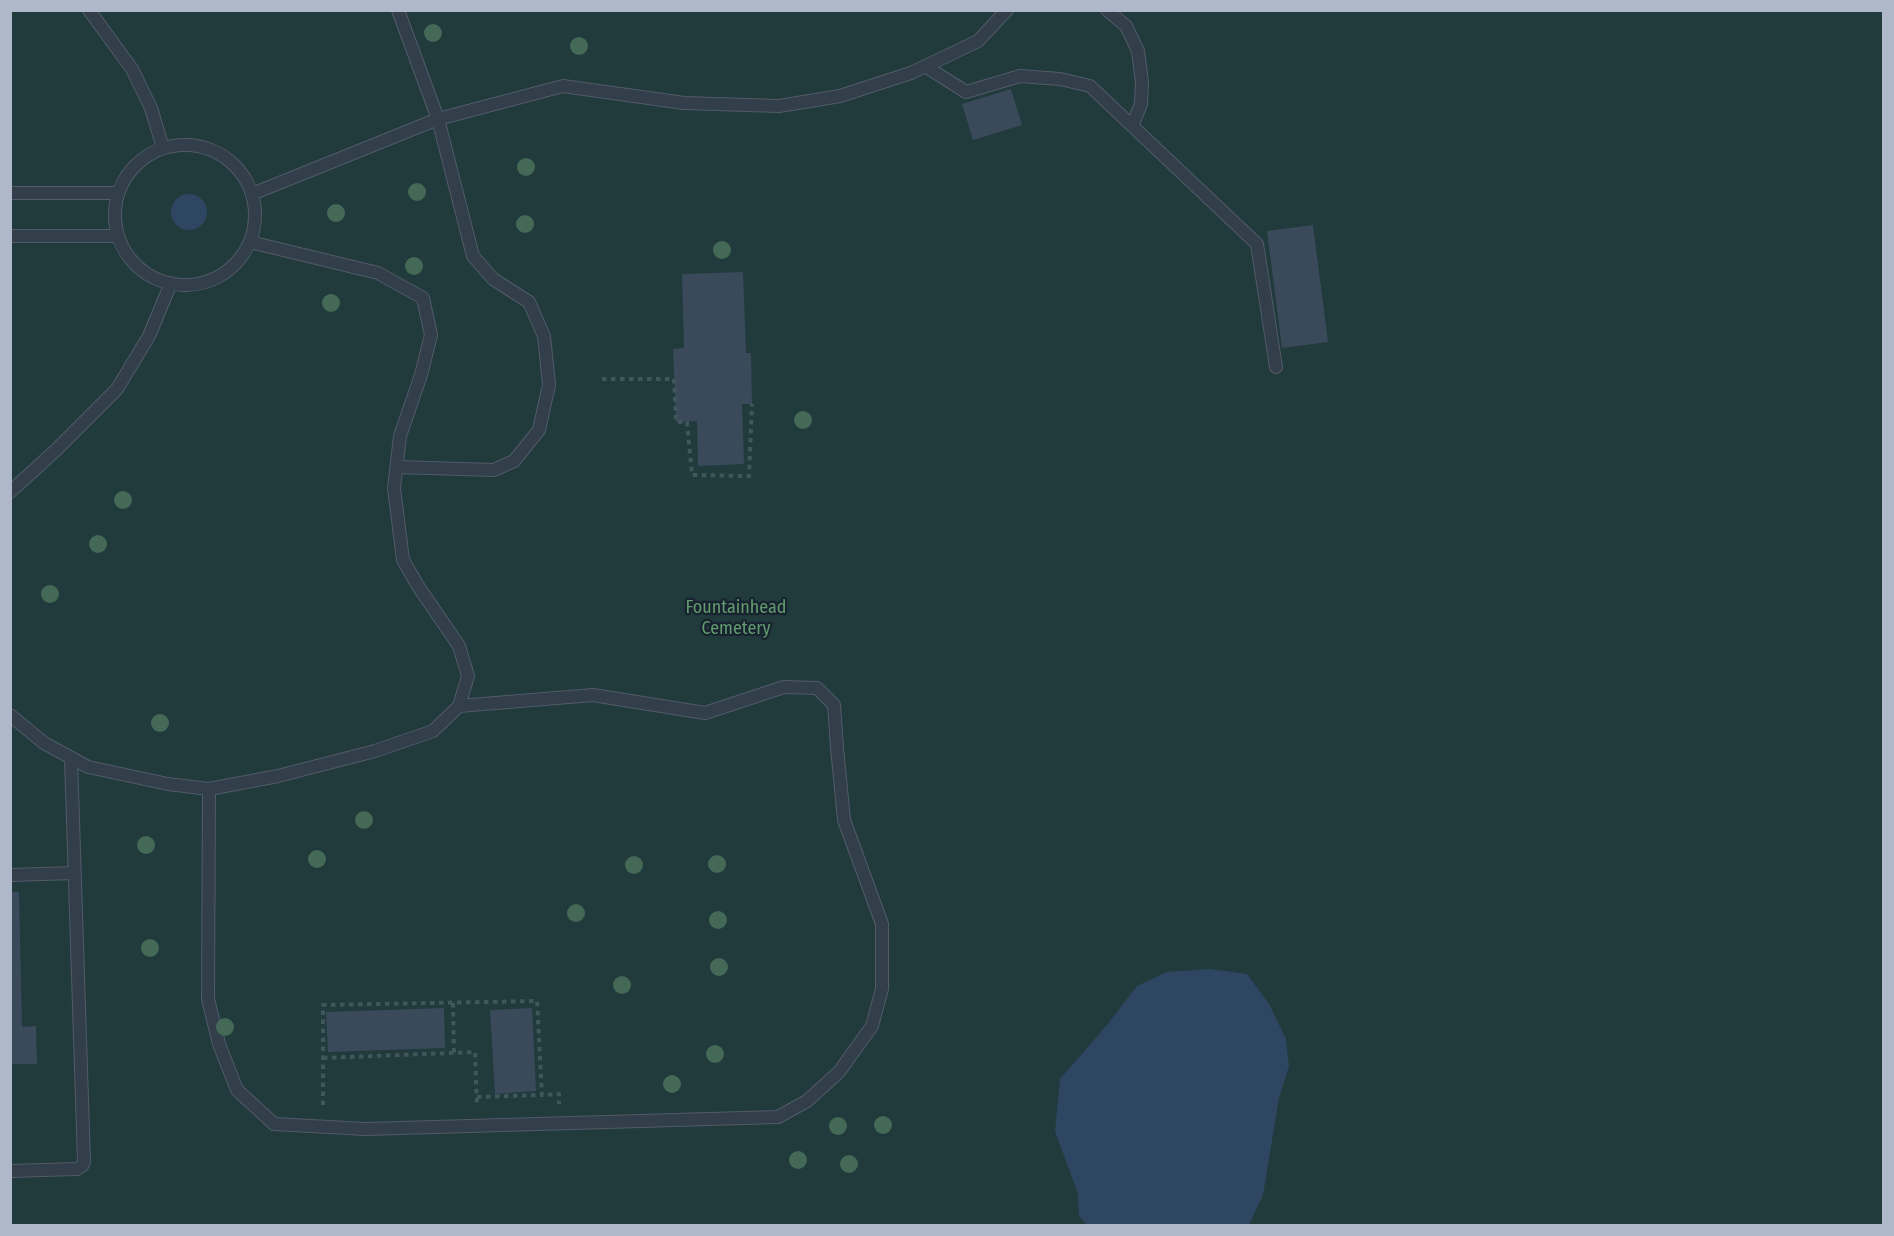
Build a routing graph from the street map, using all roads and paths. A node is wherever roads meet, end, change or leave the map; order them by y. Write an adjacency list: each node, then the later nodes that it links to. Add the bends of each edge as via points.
1 (89, 10): 8 (lane, via 132,69 151,108)
2 (398, 10): 6 (lane)
3 (1007, 10): 5 (lane, via 978,41)
4 (1107, 10): 7 (lane, via 1126,26 1138,51 1141,104)
5 (925, 66): 6 (lane, via 840,96 778,106 684,103 563,86); 7 (lane, via 966,92 1020,76 1090,86)
6 (438, 119): 11 (lane); 19 (lane, via 473,256 493,279 529,302 544,336 549,385 539,430 514,461 494,470)
7 (1132, 126): 16 (lane, via 1257,244)
8 (163, 148): 10 (lane, via 128,173); 11 (lane, via 206,148 241,172)
9 (10, 193): 10 (lane)
10 (118, 193): 13 (lane)
11 (252, 194): 14 (lane, via 255,218)
12 (10, 236): 13 (lane)
13 (118, 236): 15 (lane, via 129,257 147,274)
14 (250, 242): 15 (lane, via 237,262 217,277 194,284); 19 (lane, via 378,273 423,298 430,335 400,436)
15 (171, 283): 20 (lane, via 149,336 117,388)
16 (1276, 367)
17 (602, 379): 18 (path, via 674,379 675,422 687,422 692,475 749,476)
18 (752, 404)
19 (397, 466): 21 (lane, via 394,488 403,560 459,646 468,676)
20 (10, 492)
21 (459, 706): 24 (lane, via 433,731 375,751); 32 (lane, via 593,695 705,713 784,687 817,688 834,705 844,820 882,924 882,988 872,1026 840,1072 807,1101 778,1117)
22 (10, 715): 23 (lane, via 44,743)
23 (71, 758): 24 (lane, via 88,767); 25 (lane)
24 (209, 789): 34 (lane, via 208,999 219,1044 237,1090 274,1124)
25 (75, 873): 26 (lane); 35 (lane, via 84,1162 77,1169)
26 (10, 875)
27 (453, 1003): 28 (path); 29 (path, via 323,1005); 30 (path, via 537,1001)
28 (454, 1053): 29 (path); 31 (path, via 475,1052)
29 (323, 1058): 34 (path)
30 (542, 1095): 31 (path); 32 (path, via 559,1094)
31 (477, 1097): 33 (path)
32 (560, 1123): 33 (lane)
33 (477, 1126): 34 (lane)
34 (324, 1127)
35 (10, 1171)

